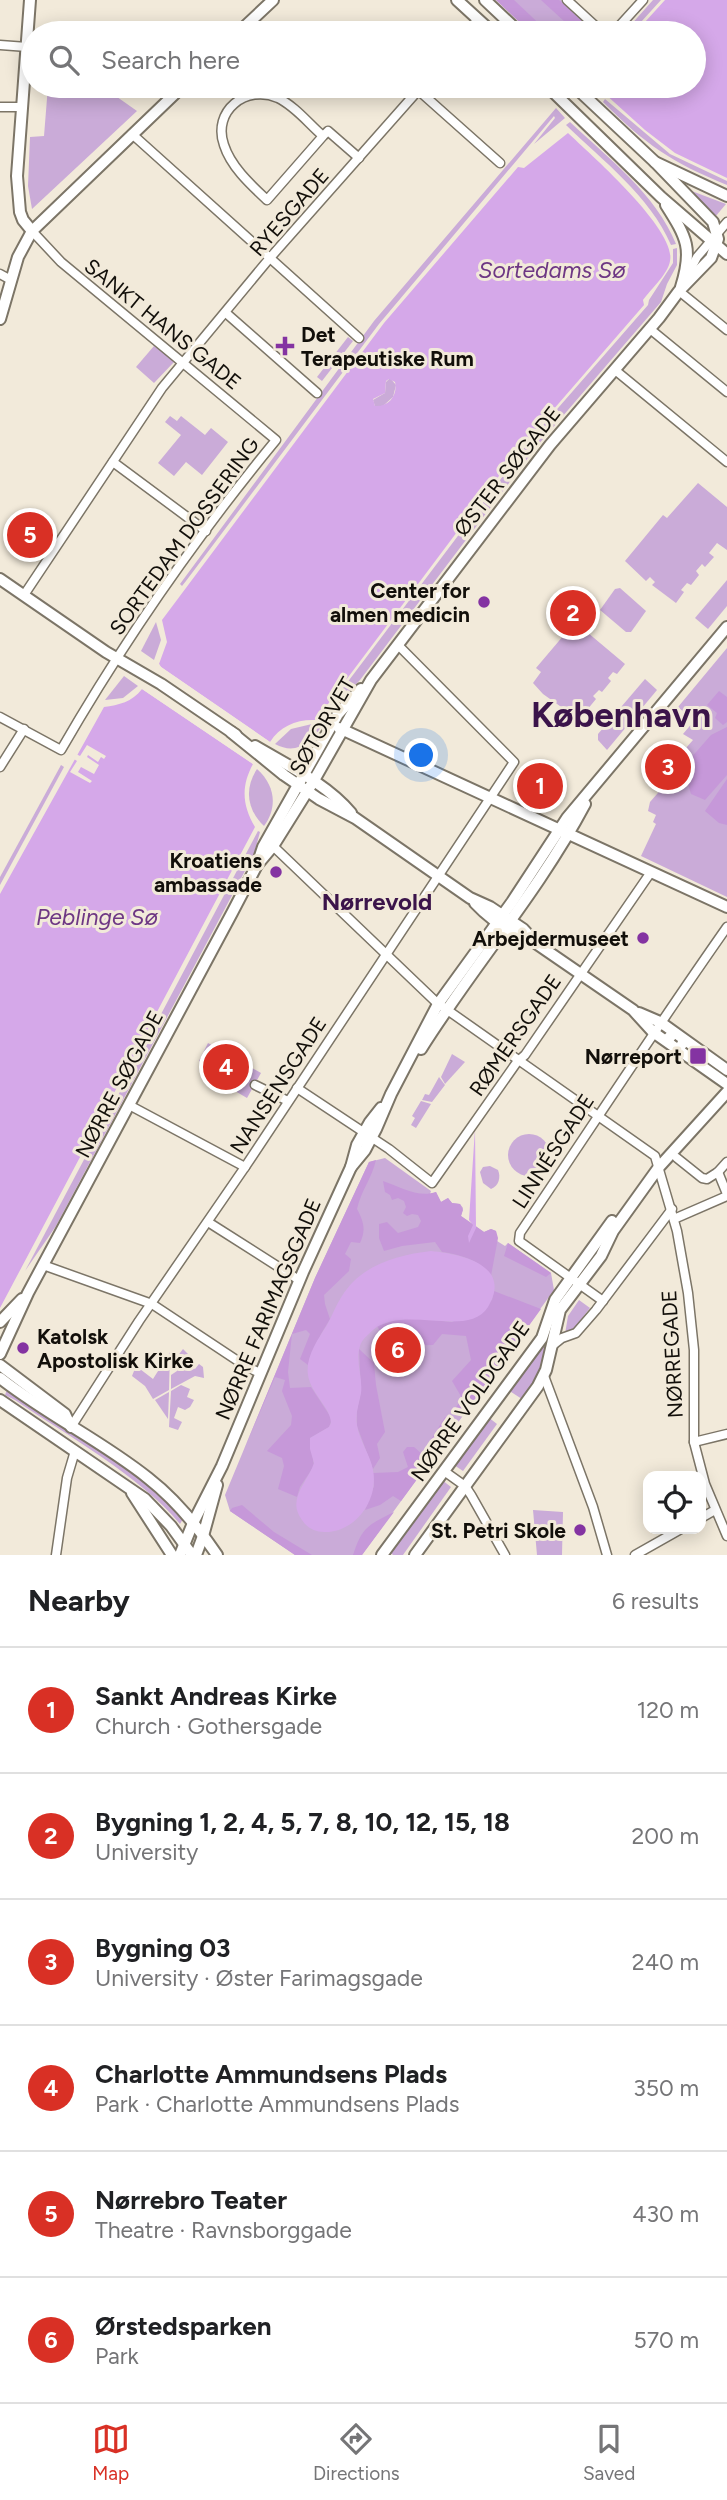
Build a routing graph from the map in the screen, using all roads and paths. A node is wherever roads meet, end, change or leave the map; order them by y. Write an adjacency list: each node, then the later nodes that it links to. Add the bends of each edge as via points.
1 (30, 0): 8 (street)
2 (273, 0): 9 (street)
3 (457, 0): 7 (street)
4 (485, 0): 10 (street)
5 (567, 0): 11 (street)
6 (643, 0): 12 (street)
7 (478, 19)
8 (29, 21)
9 (251, 21)
10 (507, 21)
11 (590, 21)
12 (624, 21)
13 (0, 45): 14 (street)
14 (21, 47)
15 (23, 98): 24 (street)
16 (170, 98): 26 (street)
17 (242, 98): 25 (street, via 226,111 222,141 248,182 267,200)
18 (274, 98): 25 (street)
19 (411, 98): 27 (street, RYESGADE)
20 (431, 98): 29 (street)
21 (559, 98): 31 (street)
22 (586, 98): 28 (street)
23 (0, 107): 24 (street)
24 (22, 107): 33 (street, via 18,194 23,220)
25 (326, 133): 27 (street)
26 (132, 134): 33 (street); 35 (street)
27 (359, 158): 35 (street, RYESGADE)
28 (655, 162): 30 (street); 34 (street, via 708,215)
29 (500, 163)
30 (727, 195)
31 (661, 197): 34 (street); 38 (street, via 687,244 687,265)
32 (727, 222): 34 (street, ØSTER SØGADE)
33 (32, 231): 37 (street); 44 (street, SANKT HANS GADE, via 61,262)
34 (720, 244): 38 (street, ØSTER SØGADE); 38 (street, ØSTER SØGADE, via 697,257)
35 (270, 260): 39 (street, RYESGADE); 43 (street)
36 (0, 274): 37 (street)
37 (11, 281): 40 (street)
38 (679, 291): 41 (street, ØSTER SØGADE); 42 (street)
39 (226, 313): 44 (street, RYESGADE); 47 (street)
40 (0, 320)
41 (650, 329): 45 (street, ØSTER SØGADE); 46 (street)
42 (727, 330)
43 (359, 338)
44 (183, 362): 48 (street, SANKT HANS GADE); 49 (street, RYESGADE)
45 (615, 370): 50 (street); 55 (street, ØSTER SØGADE, via 544,452)
46 (727, 392)
47 (317, 393)
48 (276, 440): 51 (street, SORTEDAM DOSSERING)
49 (113, 462): 51 (street); 53 (street, RYESGADE)
50 (727, 462)
51 (206, 531): 56 (street, SORTEDAM DOSSERING)
52 (0, 579): 53 (street)
53 (24, 595): 56 (street)
54 (727, 627): 64 (street, NØRRE FARIMAGSGADE, via 567,818)
55 (398, 645): 57 (street, ØSTER SØGADE); 63 (street, NANSENSGADE, via 514,762)
56 (119, 655): 60 (street, SORTEDAM DOSSERING, via 61,750); 62 (street, via 144,667 274,769)
57 (371, 680): 59 (street, SØTORVET)
58 (0, 717): 60 (street)
59 (337, 727): 62 (street, SØTORVET); 63 (street)
60 (24, 729): 61 (street)
61 (0, 767)
62 (305, 783): 65 (street, SØTORVET); 66 (street, SØTORVET); 68 (street, via 344,805 355,818)
63 (489, 797): 64 (street); 68 (street, NANSENSGADE)
64 (564, 832): 67 (street); 70 (street, NØRRE FARIMAGSGADE)
65 (273, 846): 66 (street, SØTORVET); 72 (street)
66 (257, 865): 84 (street, NØRRE SØGADE)
67 (651, 872): 69 (street); 73 (street, RØMERSGADE)
68 (437, 875): 70 (street); 72 (street, NANSENSGADE)
69 (727, 907)
70 (504, 921): 73 (street); 74 (street, NØRRE FARIMAGSGADE)
71 (727, 927): 76 (street, LINNÉSGADE)
72 (385, 953): 74 (street); 81 (street, NANSENSGADE)
73 (580, 974): 75 (street); 78 (street, RØMERSGADE)
74 (443, 1007): 78 (street); 86 (street, NØRRE FARIMAGSGADE)
75 (633, 1010): 76 (street); 77 (street)
76 (660, 1022): 77 (street, LINNÉSGADE); 79 (street)
77 (653, 1032): 82 (street); 85 (street, LINNÉSGADE)
78 (519, 1060): 85 (street); 86 (street, RØMERSGADE, via 432,1184)
79 (727, 1070)
80 (255, 1085): 83 (street)
81 (297, 1088): 83 (street, NANSENSGADE); 86 (street)
82 (726, 1092): 90 (street, NØRRE VOLDGADE)
83 (288, 1101): 89 (street, NANSENSGADE)
84 (129, 1105): 89 (street); 95 (street, NØRRE SØGADE)
85 (600, 1116): 90 (street, via 652,1153); 97 (street, LINNÉSGADE, via 519,1237)
86 (367, 1136): 96 (street, NØRRE FARIMAGSGADE)
87 (677, 1158): 91 (street, via 702,1178)
88 (727, 1162): 91 (street)
89 (245, 1167): 94 (street, NANSENSGADE)
90 (659, 1167): 93 (street, NØRREGADE); 97 (street, NØRRE VOLDGADE, via 613,1231 601,1256)
91 (718, 1172): 92 (street)
92 (727, 1195): 93 (street, NØRRE VOLDGADE)
93 (673, 1214): 99 (street, NØRRE VOLDGADE); 113 (street, NØRREGADE, via 694,1350)
94 (208, 1222): 96 (street); 100 (street, NANSENSGADE)
95 (43, 1265): 98 (street, NØRRE SØGADE); 100 (street)
96 (299, 1280): 107 (street, NØRRE FARIMAGSGADE)
97 (575, 1282): 99 (street, LINNÉSGADE); 104 (street, NØRRE VOLDGADE, via 561,1310); 116 (street, NØRRE VOLDGADE, via 555,1300 542,1338)
98 (28, 1293): 101 (street, NØRRE SØGADE); 102 (street)
99 (603, 1301): 104 (street, NØRRE VOLDGADE, via 576,1333)
100 (152, 1304): 107 (street); 111 (street, NANSENSGADE)
101 (14, 1321): 103 (street, NØRRE SØGADE); 105 (street, NØRRE SØGADE)
102 (0, 1322)
103 (0, 1337)
104 (552, 1346): 108 (street, NØRRE VOLDGADE)
105 (0, 1354)
106 (0, 1365): 111 (street, via 65,1414)
107 (260, 1373): 115 (street, NØRRE FARIMAGSGADE)
108 (544, 1376): 117 (street, NØRRE VOLDGADE); 132 (street)
109 (0, 1378): 111 (street)
110 (0, 1400): 114 (street)
111 (71, 1427): 121 (street, via 149,1479)
112 (727, 1434): 113 (street)
113 (694, 1442): 119 (street, NØRREGADE)
114 (75, 1451): 118 (street); 126 (street)
115 (222, 1466): 121 (street, NØRRE FARIMAGSGADE); 125 (street, NØRRE FARIMAGSGADE)
116 (444, 1471): 117 (street); 129 (street, NØRRE VOLDGADE)
117 (465, 1486): 130 (street, NØRRE VOLDGADE); 131 (street)
118 (129, 1488): 124 (street, via 161,1514); 127 (street)
119 (715, 1510): 120 (street); 123 (street, NØRREGADE)
120 (706, 1515)
121 (193, 1523): 124 (street, NØRRE FARIMAGSGADE); 125 (street)
122 (672, 1534): 133 (street)
123 (727, 1536)
124 (182, 1549): 125 (street, via 192,1541)
125 (199, 1550): 128 (street)
126 (57, 1555)
127 (172, 1555)
128 (217, 1555)
129 (383, 1555)
130 (415, 1555)
131 (505, 1555)
132 (607, 1555)
133 (635, 1555)

